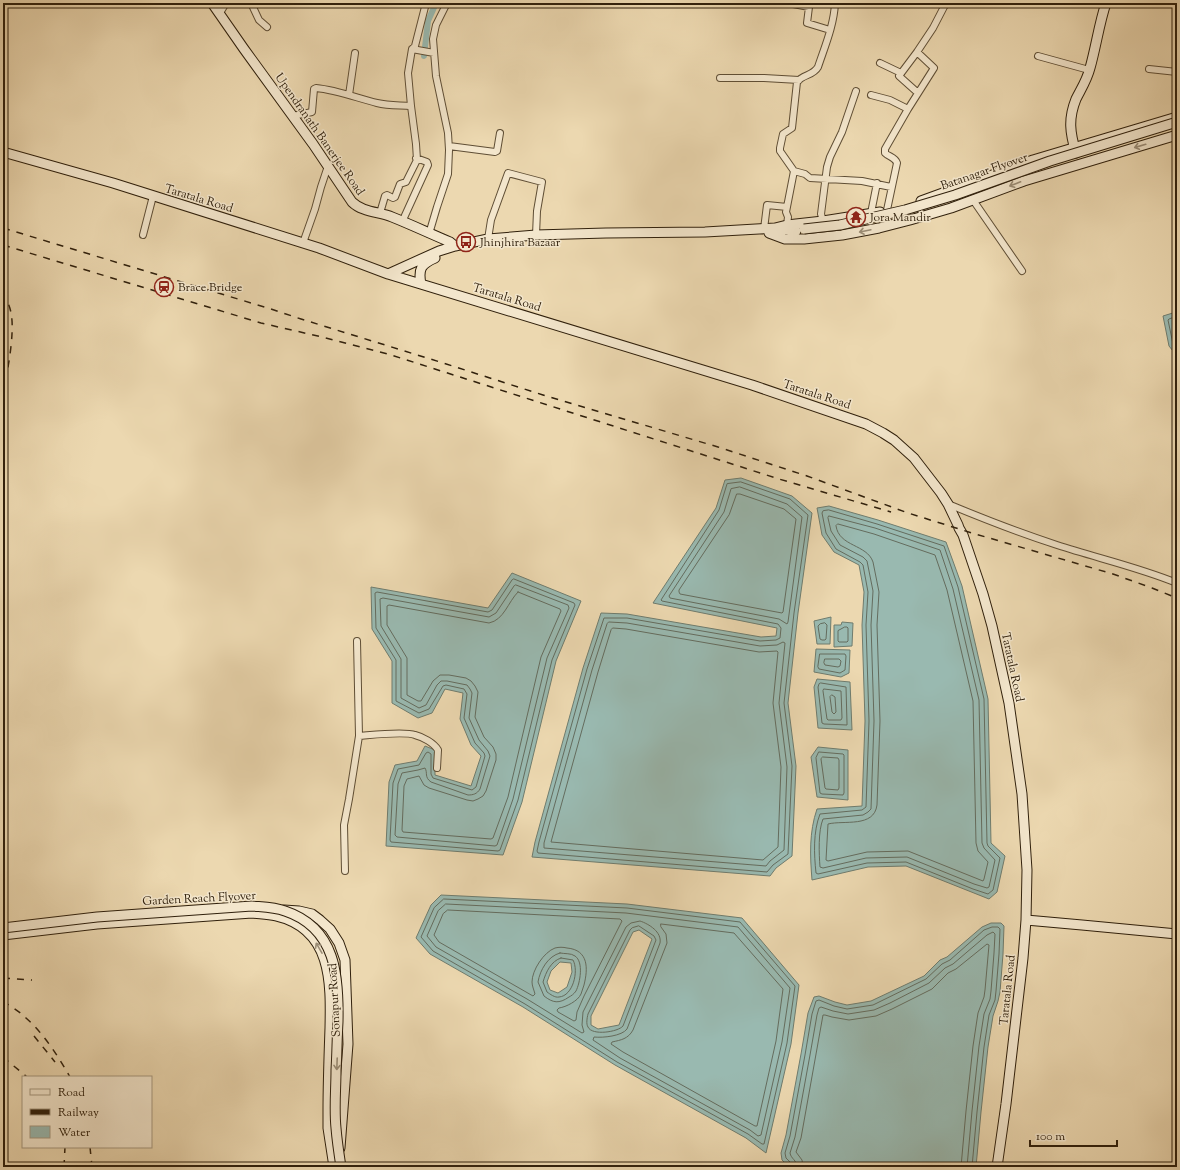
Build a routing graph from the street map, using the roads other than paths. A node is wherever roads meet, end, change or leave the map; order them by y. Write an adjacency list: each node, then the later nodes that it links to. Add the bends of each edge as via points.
1 (212, 3): 10 (street, Upendranath Banerjee Road)
2 (226, 3): 10 (street)
3 (251, 3): 11 (street, via 259,20)
4 (426, 3): 13 (street)
5 (447, 3): 16 (street, via 436,25)
6 (788, 3): 12 (street, via 808,7 807,23)
7 (835, 3): 12 (street)
8 (946, 3): 14 (street)
9 (1106, 3): 20 (street)
10 (220, 13): 31 (street, Upendranath Banerjee Road)
11 (267, 27)
12 (830, 30): 24 (street, via 816,70)
13 (412, 49): 16 (street); 29 (street, via 408,73)
14 (917, 52): 22 (street); 26 (street, via 934,68)
15 (355, 53): 28 (street)
16 (434, 53): 36 (street)
17 (1038, 56): 20 (street)
18 (880, 63): 22 (street)
19 (1149, 69): 21 (street)
20 (1089, 70): 37 (street, via 1071,115)
21 (1177, 72)
22 (901, 73): 26 (street, via 899,76)
23 (720, 78): 24 (street)
24 (799, 80): 42 (street, via 792,128 783,134 780,148)
25 (856, 91): 43 (street, via 842,132 828,162)
26 (918, 93): 30 (street)
27 (871, 95): 30 (street, via 890,100)
28 (348, 96): 29 (street, via 378,104); 31 (street, via 324,88 315,88 312,112)
29 (412, 106): 39 (street)
30 (908, 109): 45 (street, via 885,151 897,163)
31 (293, 116): 41 (street, Upendranath Banerjee Road)
32 (1177, 117): 37 (street)
33 (1177, 122): 55 (street, Batanagar Flyover, bridge, via 905,210 840,225 800,230)
34 (500, 133): 36 (street, via 497,151 494,152)
35 (1177, 135): 40 (street, one-way to 40)
36 (449, 146): 56 (street, via 448,174)
37 (1074, 147): 40 (street); 49 (street, via 929,198)
38 (3, 152): 46 (street, Taratala Road)
39 (416, 158): 50 (street, via 406,182 400,184 395,197 385,196); 53 (street, via 427,162 428,165)
40 (1079, 164): 47 (street, one-way to 47)
41 (328, 166): 50 (street, Upendranath Banerjee Road, via 356,206); 60 (street)
42 (794, 171): 43 (street, via 810,178); 48 (street)
43 (826, 179): 44 (street); 52 (street, via 821,214)
44 (877, 183): 45 (street); 51 (street)
45 (891, 186): 49 (street)
46 (153, 196): 57 (street); 60 (street, Taratala Road)
47 (973, 200): 55 (street, one-way to 55, via 910,220 824,238 785,239); 62 (street)
48 (787, 207): 54 (street); 55 (street, via 767,205)
49 (887, 210): 51 (street)
50 (380, 213): 53 (street, Upendranath Banerjee Road)
51 (871, 213): 52 (street)
52 (823, 221): 54 (street)
53 (402, 222): 56 (street, Upendranath Banerjee Road)
54 (787, 225): 55 (street)
55 (769, 230): 58 (street); 61 (street, via 708,236 544,239)
56 (429, 234): 61 (street, Upendranath Banerjee Road, via 450,242)
57 (143, 235)
58 (536, 235): 59 (street); 59 (street, via 542,182 508,173 491,220)
59 (488, 239): 61 (street)
60 (303, 243): 63 (street, Taratala Road)
61 (453, 249): 63 (street, via 427,256); 64 (street, via 430,260 422,267 419,274)
62 (1022, 271)
63 (388, 274): 64 (street, Taratala Road)
64 (422, 284): 65 (street, Taratala Road, via 752,385 866,424 894,440 914,458)
65 (948, 504): 66 (street, via 1057,545); 71 (street, Taratala Road, via 963,535 983,594 1009,703 1022,794 1027,870)
66 (1177, 583)
67 (357, 640): 68 (street)
68 (359, 736): 69 (street, via 415,735 433,744 438,750); 70 (street, via 344,825)
69 (437, 768)
70 (345, 871)
71 (1026, 920): 73 (street); 77 (street, Taratala Road)
72 (3, 928): 76 (street, Garden Reach Flyover, bridge, via 97,917 252,906 285,911 306,922 327,946 336,974 336,1127)
73 (1177, 934)
74 (3, 935): 75 (street, Garden Reach Flyover, one-way to 74, via 328,1122 328,975 320,949 302,928 283,918 252,913 97,924)
75 (334, 1167)
76 (340, 1167)
77 (998, 1167)

